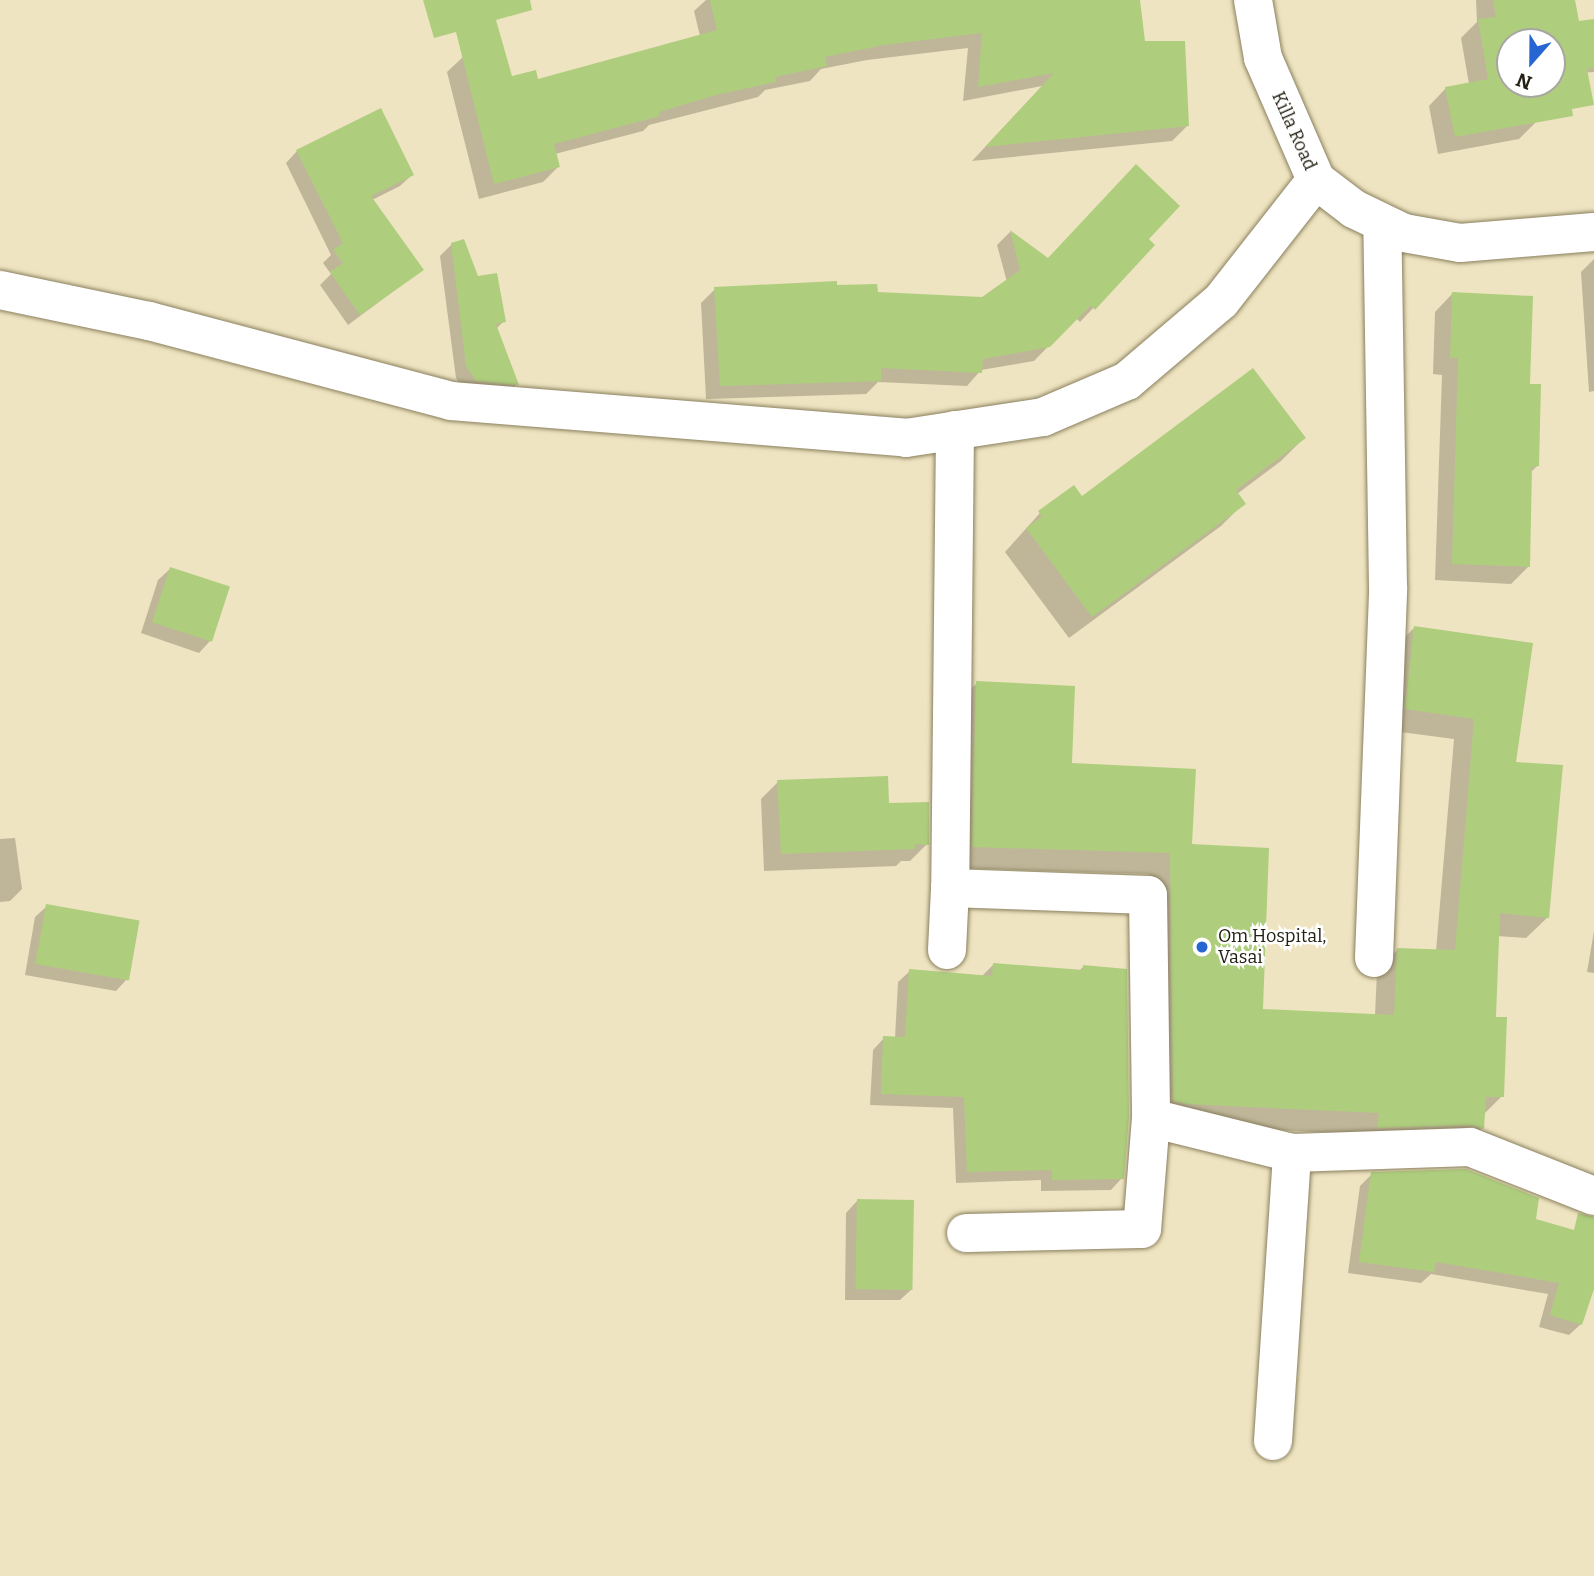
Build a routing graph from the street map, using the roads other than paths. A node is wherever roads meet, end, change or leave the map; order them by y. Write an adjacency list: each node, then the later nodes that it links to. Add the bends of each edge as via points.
1 (1253, 0): 2 (street, Killa Road, via 1263,58)
2 (1316, 180): 3 (street, Killa Road, via 1354,209); 6 (street, via 1221,301 1127,381 1043,416)
3 (1382, 223): 4 (street, Killa Road, via 1404,233 1460,243); 9 (street, via 1388,587)
4 (1594, 232)
5 (0, 290): 6 (street, via 149,321 451,401 906,438)
6 (956, 430): 7 (street)
7 (950, 888): 8 (street); 10 (street, via 1147,895)
8 (947, 950)
9 (1374, 958)
10 (1151, 1118): 11 (street); 13 (street, via 1142,1228)
11 (1292, 1153): 12 (street, via 1470,1147); 14 (street)
12 (1594, 1196)
13 (966, 1233)
14 (1273, 1441)

